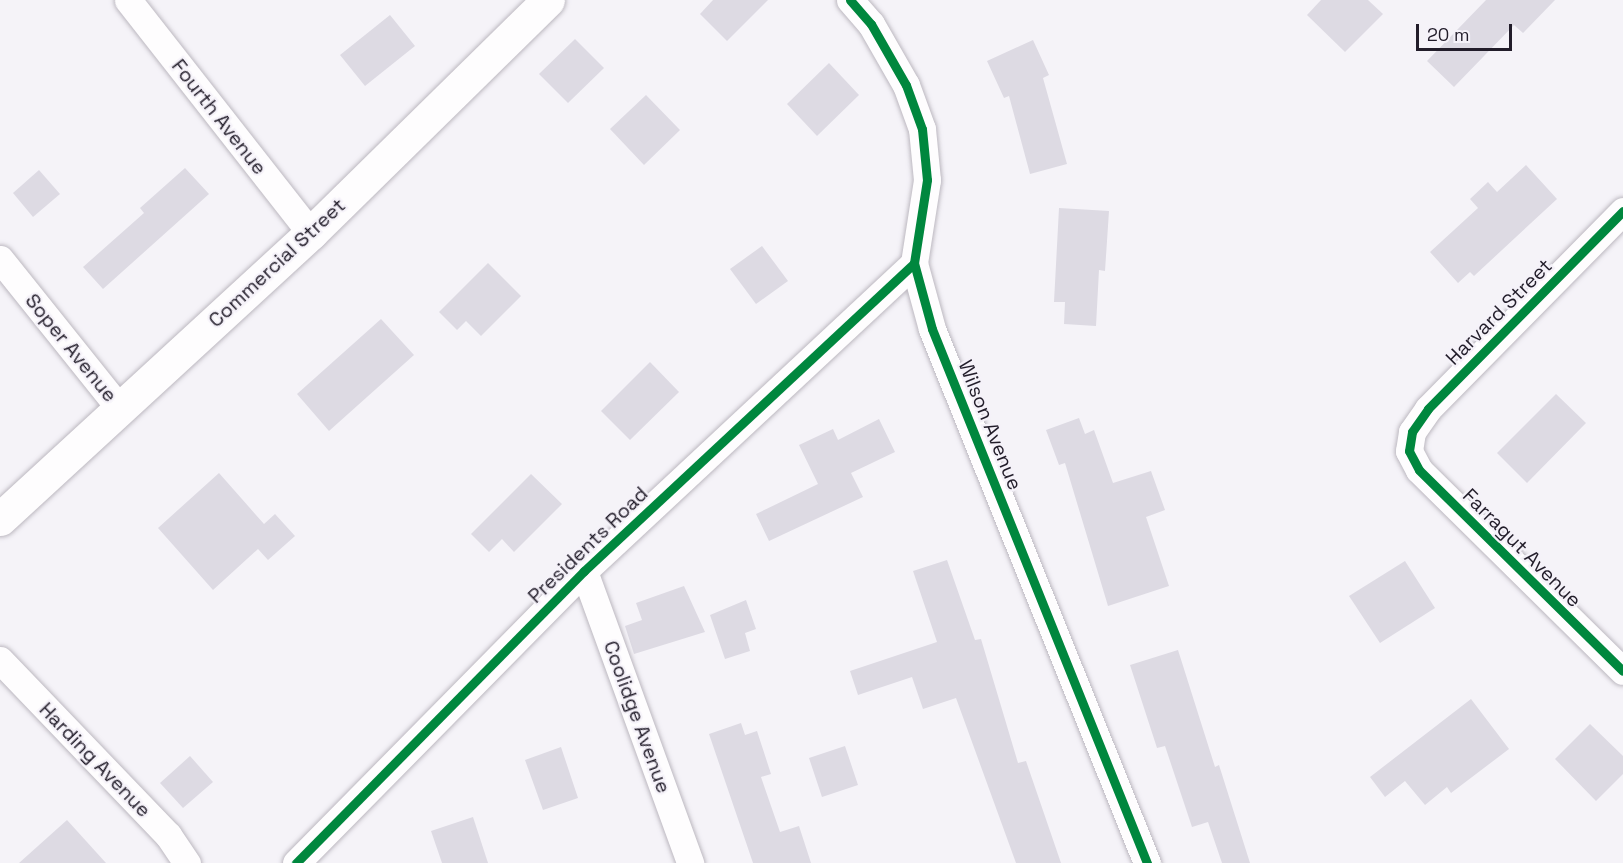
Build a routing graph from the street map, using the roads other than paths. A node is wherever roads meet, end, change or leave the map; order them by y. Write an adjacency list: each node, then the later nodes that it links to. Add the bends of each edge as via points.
1 (128, 0): 5 (street, Fourth Avenue)
2 (548, 0): 5 (main road, Commercial Street)
3 (850, 0): 7 (street, Wilson Avenue, via 871,24 906,85 922,129 927,180 914,243)
4 (1623, 212): 9 (street, Harvard Street, via 1428,409)
5 (311, 233): 8 (main road, Commercial Street)
6 (0, 258): 8 (street, Soper Avenue)
7 (914, 263): 11 (street, Presidents Road); 17 (street, Wilson Avenue, via 932,329)
8 (120, 409): 10 (main road, Commercial Street)
9 (1409, 442): 13 (street, Farragut Avenue, via 1411,459 1419,470)
10 (0, 519)
11 (584, 571): 15 (street, Presidents Road); 16 (street, Coolidge Avenue)
12 (0, 660): 14 (street, Harding Avenue, via 168,835)
13 (1623, 671)
14 (187, 863)
15 (296, 863)
16 (690, 863)
17 (1147, 863)

